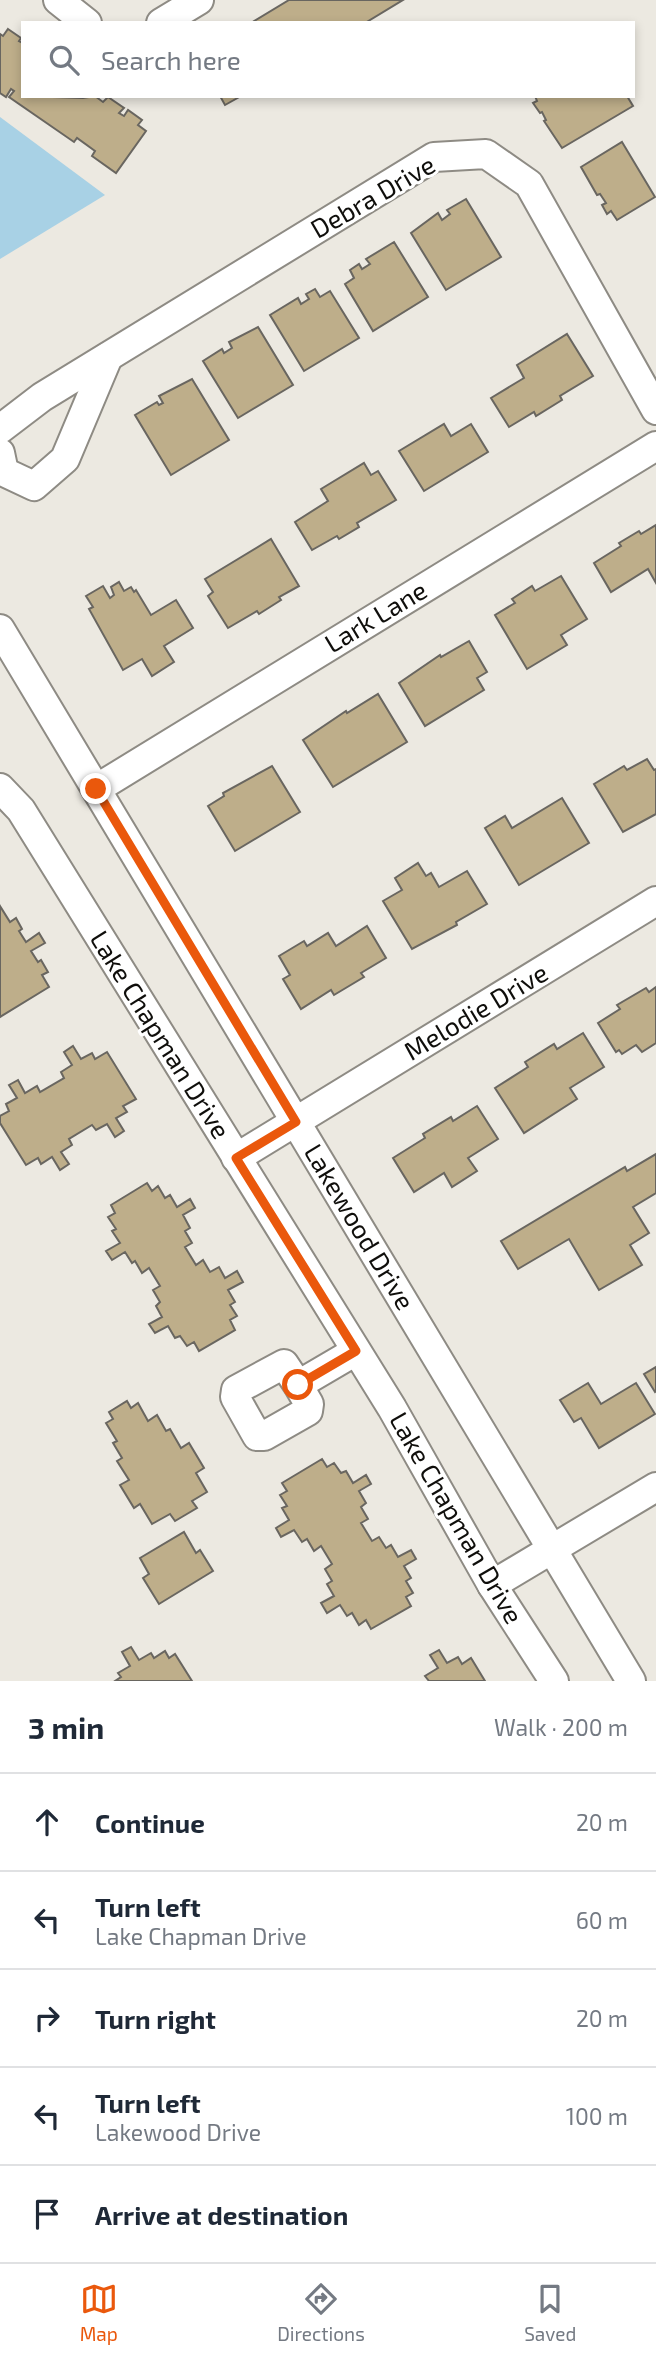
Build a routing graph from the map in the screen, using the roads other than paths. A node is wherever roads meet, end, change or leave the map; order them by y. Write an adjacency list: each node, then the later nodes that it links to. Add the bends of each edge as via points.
1 (58, 0): 3 (street)
2 (199, 0): 4 (street)
3 (84, 21)
4 (164, 21)
5 (108, 357): 6 (street, Debra Drive, via 434,157 486,154 529,184); 7 (street, Debra Drive); 9 (street, via 65,458 34,486 4,472)
6 (656, 410)
7 (0, 429)
8 (656, 446): 12 (street, Lark Lane)
9 (0, 453)
10 (0, 629): 12 (street, Lakewood Drive)
11 (0, 788): 15 (street, Lake Chapman Drive, via 21,810)
12 (96, 789): 14 (street, Lakewood Drive)
13 (656, 901): 14 (street, Melodie Drive)
14 (296, 1122): 15 (street, Melodie Drive); 19 (street, Lakewood Drive)
15 (236, 1158): 16 (street, Lake Chapman Drive)
16 (356, 1351): 17 (street); 20 (street, Lake Chapman Drive)
17 (298, 1385)
18 (656, 1487): 19 (street)
19 (553, 1550): 20 (street); 22 (street, Lakewood Drive)
20 (492, 1585): 21 (street, Lake Chapman Drive)
21 (554, 1681)
22 (631, 1681)

